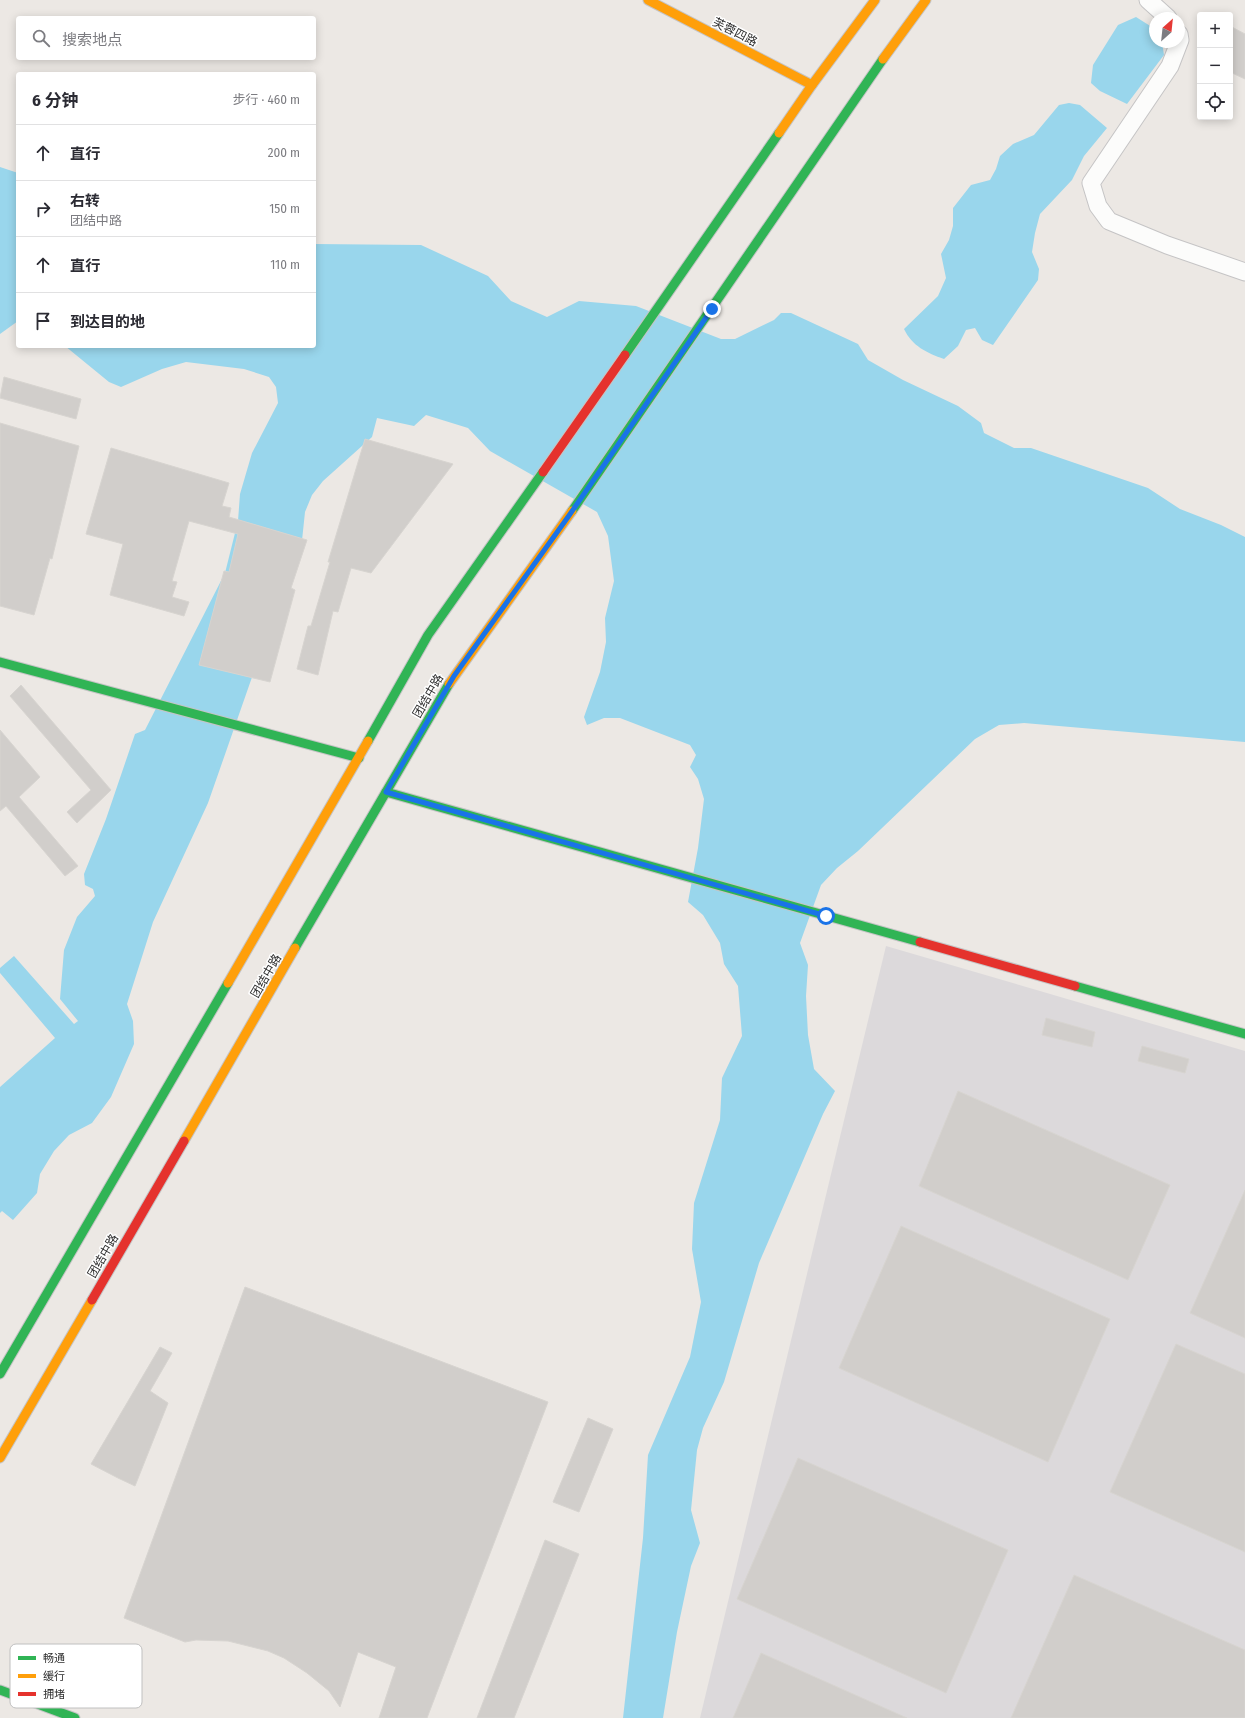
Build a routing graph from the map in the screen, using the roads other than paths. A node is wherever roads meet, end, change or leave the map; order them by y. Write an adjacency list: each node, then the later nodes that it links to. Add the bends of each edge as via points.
1 (648, 0): 7 (main road, 芙蓉四路)
2 (875, 0): 7 (main road)
3 (926, 0): 11 (main road, 团结中路, via 874,71 568,517 454,676)
4 (1148, 0): 5 (street)
5 (1161, 12)
6 (1177, 48): 8 (street, via 1170,66 1091,183 1098,206 1109,221 1167,245)
7 (812, 85): 10 (main road, via 428,635)
8 (1245, 272)
9 (0, 662): 10 (main road)
10 (359, 758): 13 (main road)
11 (386, 792): 12 (main road); 14 (main road, 团结中路)
12 (1245, 1034)
13 (0, 1374)
14 (0, 1458)
15 (0, 1690): 16 (main road)
16 (10, 1694)
17 (48, 1708): 18 (main road)
18 (75, 1718)

